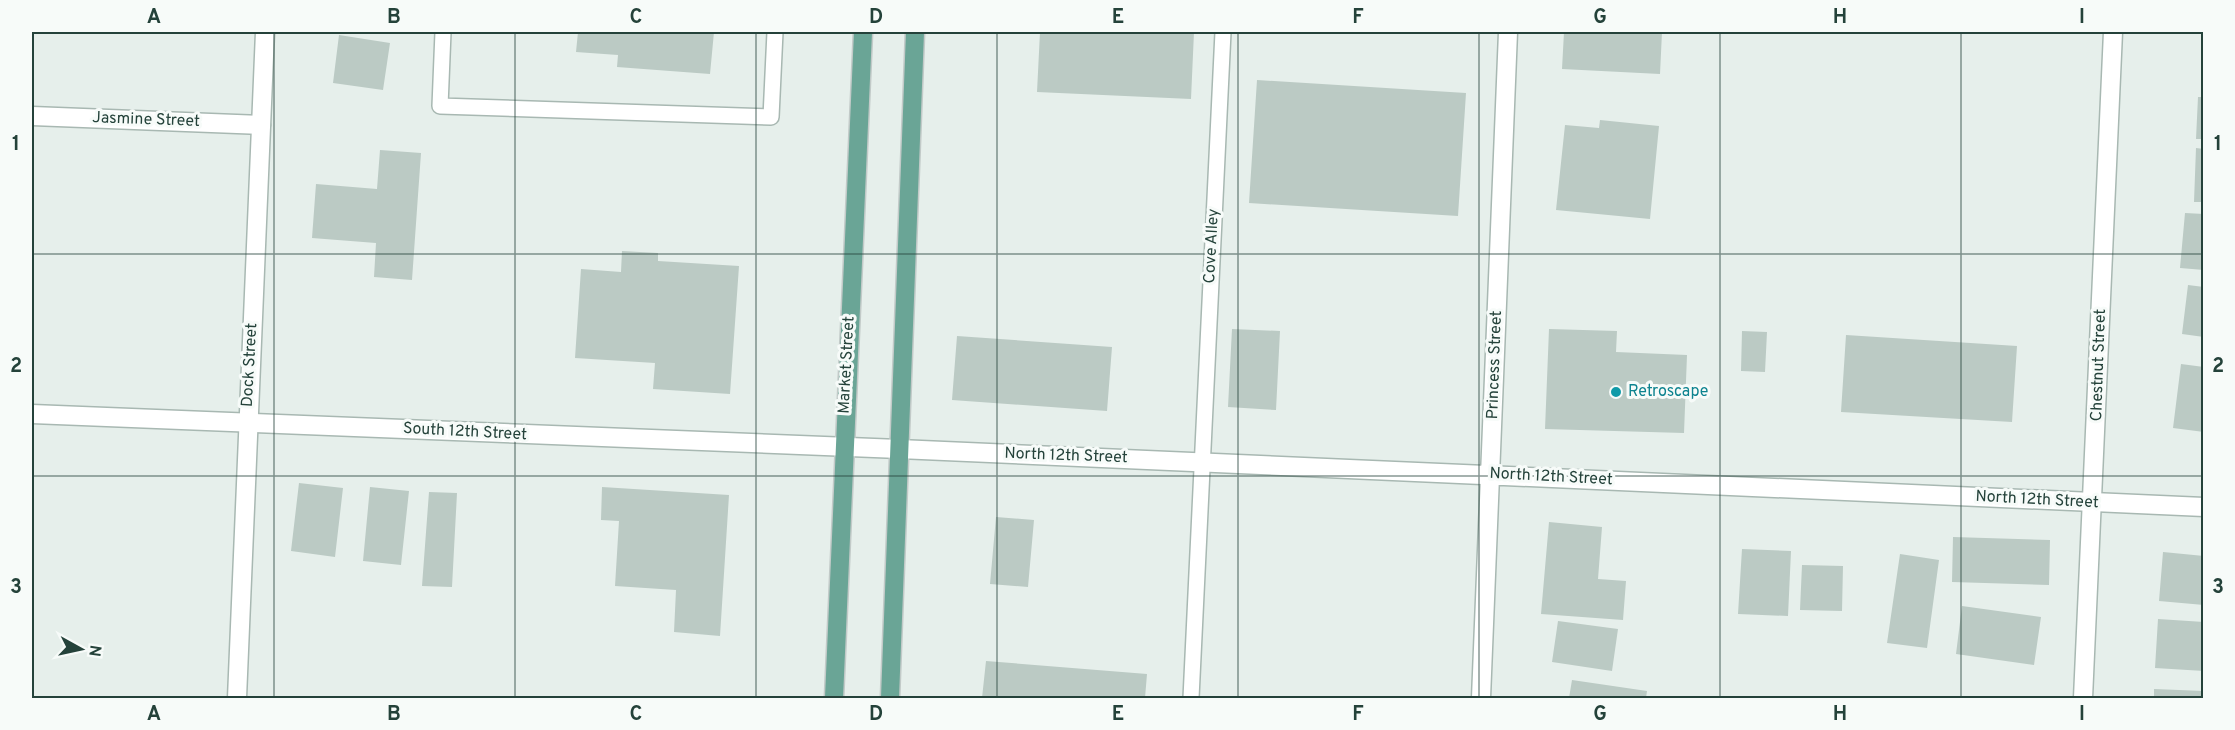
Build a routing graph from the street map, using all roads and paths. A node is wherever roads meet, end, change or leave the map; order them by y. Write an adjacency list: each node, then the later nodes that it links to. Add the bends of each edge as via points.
1 (265, 32): 10 (street, Dock Street)
2 (443, 32): 3 (lane, via 440,106 771,117)
3 (775, 32)
4 (863, 32): 13 (main road, Market Street)
5 (915, 32): 14 (main road)
6 (1223, 32): 15 (lane, Cove Alley)
7 (1508, 32): 16 (street, Princess Street)
8 (2113, 32): 17 (street, Chestnut Street)
9 (32, 116): 10 (street, Jasmine Street)
10 (261, 124): 12 (street, Dock Street)
11 (32, 414): 12 (street, South 12th Street)
12 (247, 422): 13 (street, South 12th Street); 19 (street, Dock Street)
13 (843, 447): 14 (street, South 12th Street); 20 (main road, Market Street)
14 (899, 448): 15 (street, North 12th Street); 21 (main road)
15 (1201, 462): 16 (street, North 12th Street); 22 (lane, Cove Alley)
16 (1491, 474): 17 (street, North 12th Street); 23 (street, Princess Street)
17 (2093, 503): 18 (street, North 12th Street); 24 (street, Chestnut Street)
18 (2204, 507)
19 (237, 699)
20 (834, 699)
21 (890, 699)
22 (1191, 699)
23 (1481, 699)
24 (2083, 699)

